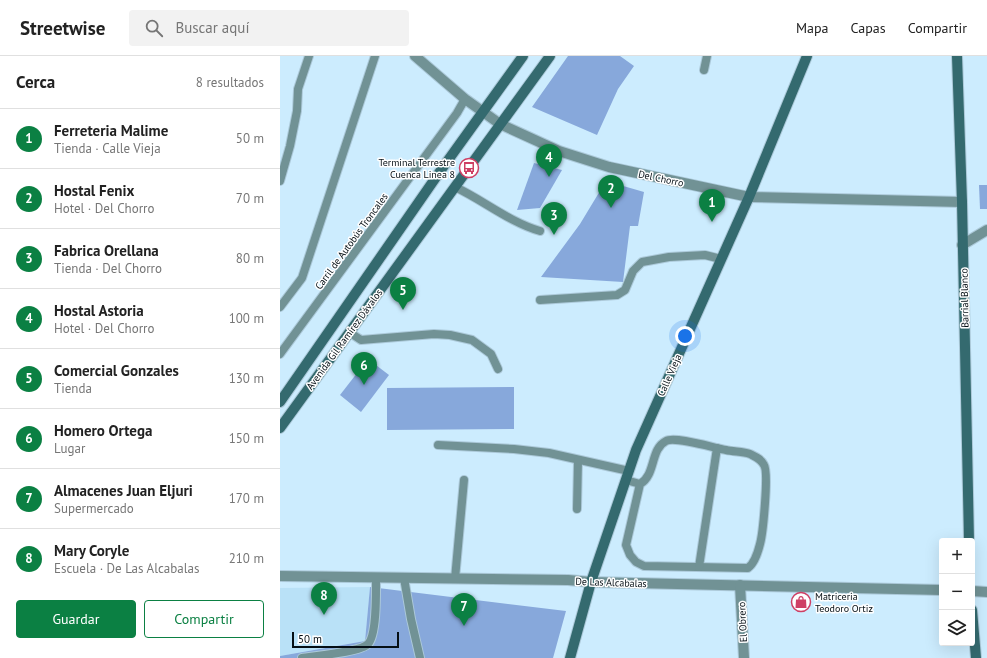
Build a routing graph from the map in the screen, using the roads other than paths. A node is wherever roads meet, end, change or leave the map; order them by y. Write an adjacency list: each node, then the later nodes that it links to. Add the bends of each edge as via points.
1 (309, 56): 13 (lane, via 298,89 297,111)
2 (375, 56): 22 (lane, Carril de Autobús Troncales, via 302,278)
3 (415, 56): 10 (street, Del Chorro)
4 (523, 56): 11 (main road, Avenida Gil Ramírez Dávalos)
5 (550, 56): 12 (main road, Avenida Gil Ramírez Dávalos)
6 (707, 56): 9 (lane)
7 (807, 56): 15 (main road, Calle Vieja)
8 (957, 56): 16 (main road, Barrial Blanco)
9 (704, 70)
10 (465, 99): 11 (street, Del Chorro); 24 (lane, Carril de Autobús Troncales)
11 (482, 112): 12 (street, Del Chorro); 26 (main road, Avenida Gil Ramírez Dávalos)
12 (500, 124): 14 (main road, Avenida Gil Ramírez Dávalos); 15 (street, Del Chorro, via 559,151 609,167)
13 (280, 180)
14 (455, 187): 18 (lane); 23 (main road, Avenida Gil Ramírez Dávalos)
15 (749, 196): 16 (street, Del Chorro); 20 (main road, Calle Vieja)
16 (962, 202): 19 (main road, Barrial Blanco)
17 (987, 230): 19 (street)
18 (540, 231)
19 (962, 245): 35 (main road, Barrial Blanco)
20 (721, 259): 21 (lane, via 705,254 669,256 642,262 633,270 625,290 617,295); 31 (main road, Calle Vieja, via 636,450)
21 (540, 300)
22 (280, 307)
23 (349, 332): 25 (lane, via 361,340 434,334 472,340 491,354); 27 (main road, Avenida Gil Ramírez Dávalos)
24 (280, 354)
25 (498, 369)
26 (280, 402)
27 (280, 428)
28 (438, 445): 30 (lane, via 514,449)
29 (717, 448): 33 (lane, via 667,440 657,452 645,482); 36 (lane); 36 (lane, via 748,453 760,459 766,467 760,542 753,565 748,568)
30 (578, 460): 31 (lane); 34 (lane)
31 (627, 476): 33 (lane); 41 (main road, Calle Vieja)
32 (464, 480): 40 (lane)
33 (640, 484): 36 (lane, via 626,545 630,555 644,566)
34 (577, 509)
35 (969, 538)
36 (699, 567)
37 (280, 576): 38 (street, De Las Alcabalas)
38 (376, 578): 39 (street, De Las Alcabalas); 47 (lane, via 373,630 368,644 344,652)
39 (404, 578): 40 (street, De Las Alcabalas); 48 (lane)
40 (455, 579): 41 (street, De Las Alcabalas)
41 (591, 582): 42 (street, De Las Alcabalas); 49 (main road, Calle Vieja)
42 (740, 585): 43 (street, De Las Alcabalas); 50 (street, El Obrero)
43 (939, 590)
44 (975, 591): 45 (street)
45 (987, 592)
46 (975, 646): 51 (main road)
47 (302, 658)
48 (420, 658)
49 (570, 658)
50 (744, 658)
51 (976, 658)

